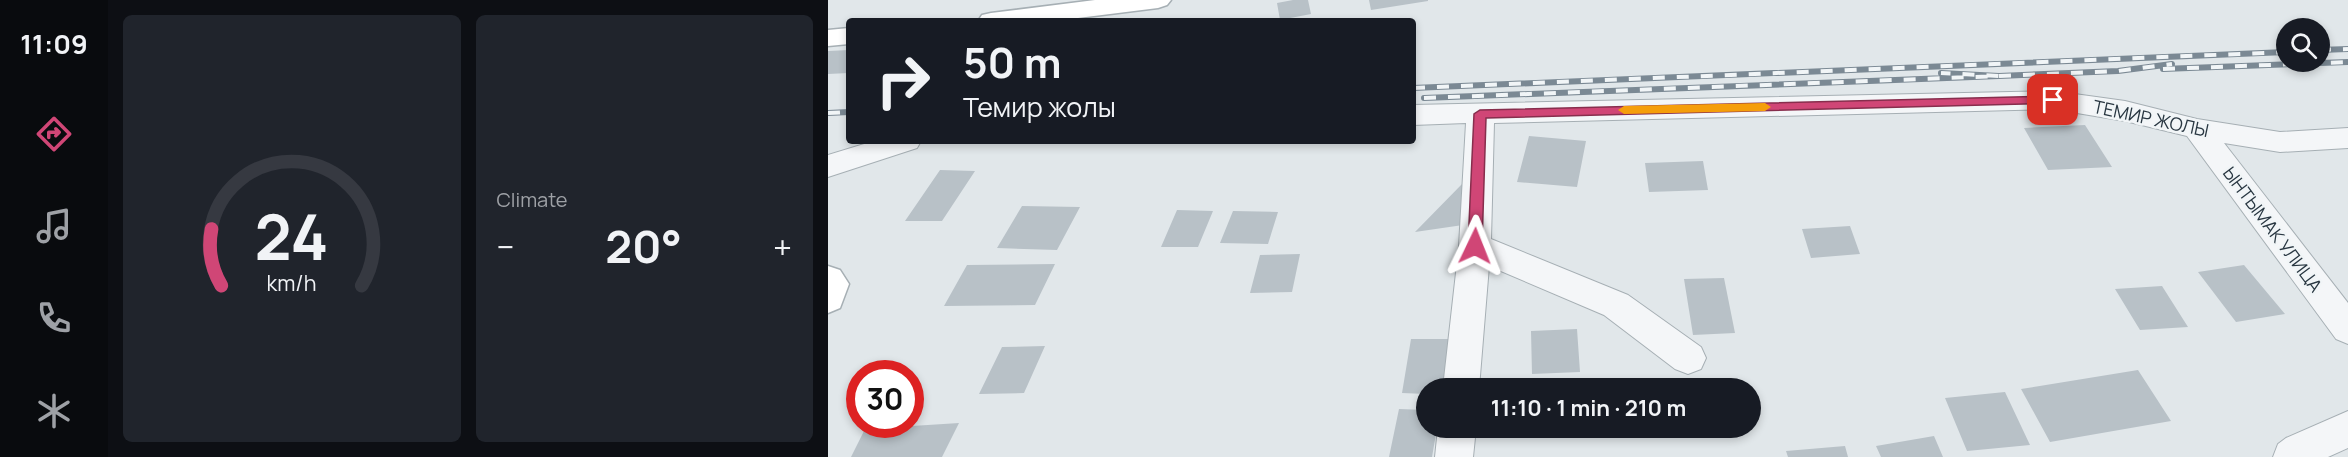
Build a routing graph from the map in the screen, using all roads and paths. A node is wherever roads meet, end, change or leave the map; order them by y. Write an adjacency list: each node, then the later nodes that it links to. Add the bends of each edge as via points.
1 (1158, 0): 2 (main road)
2 (1084, 5): 3 (main road)
3 (1008, 18)
4 (846, 36): 5 (main road)
5 (828, 38)
6 (1480, 114): 7 (street, ТЕМИР ЖОЛЫ); 8 (street, ТЕМИР ЖОЛЫ, via 2053,100 2125,111); 12 (street)
7 (1416, 115)
8 (2197, 129): 9 (street, ТЕМИР ЖОЛЫ, via 2280,142); 15 (street, ЫНТЫМАК УЛИЦА)
9 (2348, 138)
10 (898, 144): 11 (street)
11 (828, 166)
12 (1475, 246): 16 (street, via 1616,305); 17 (street)
13 (828, 280): 14 (main road, via 832,284)
14 (828, 298)
15 (2348, 329)
16 (1688, 358)
17 (1462, 378)
18 (2348, 429): 21 (street)
19 (1456, 438): 20 (street)
20 (1454, 457)
21 (2292, 457)

